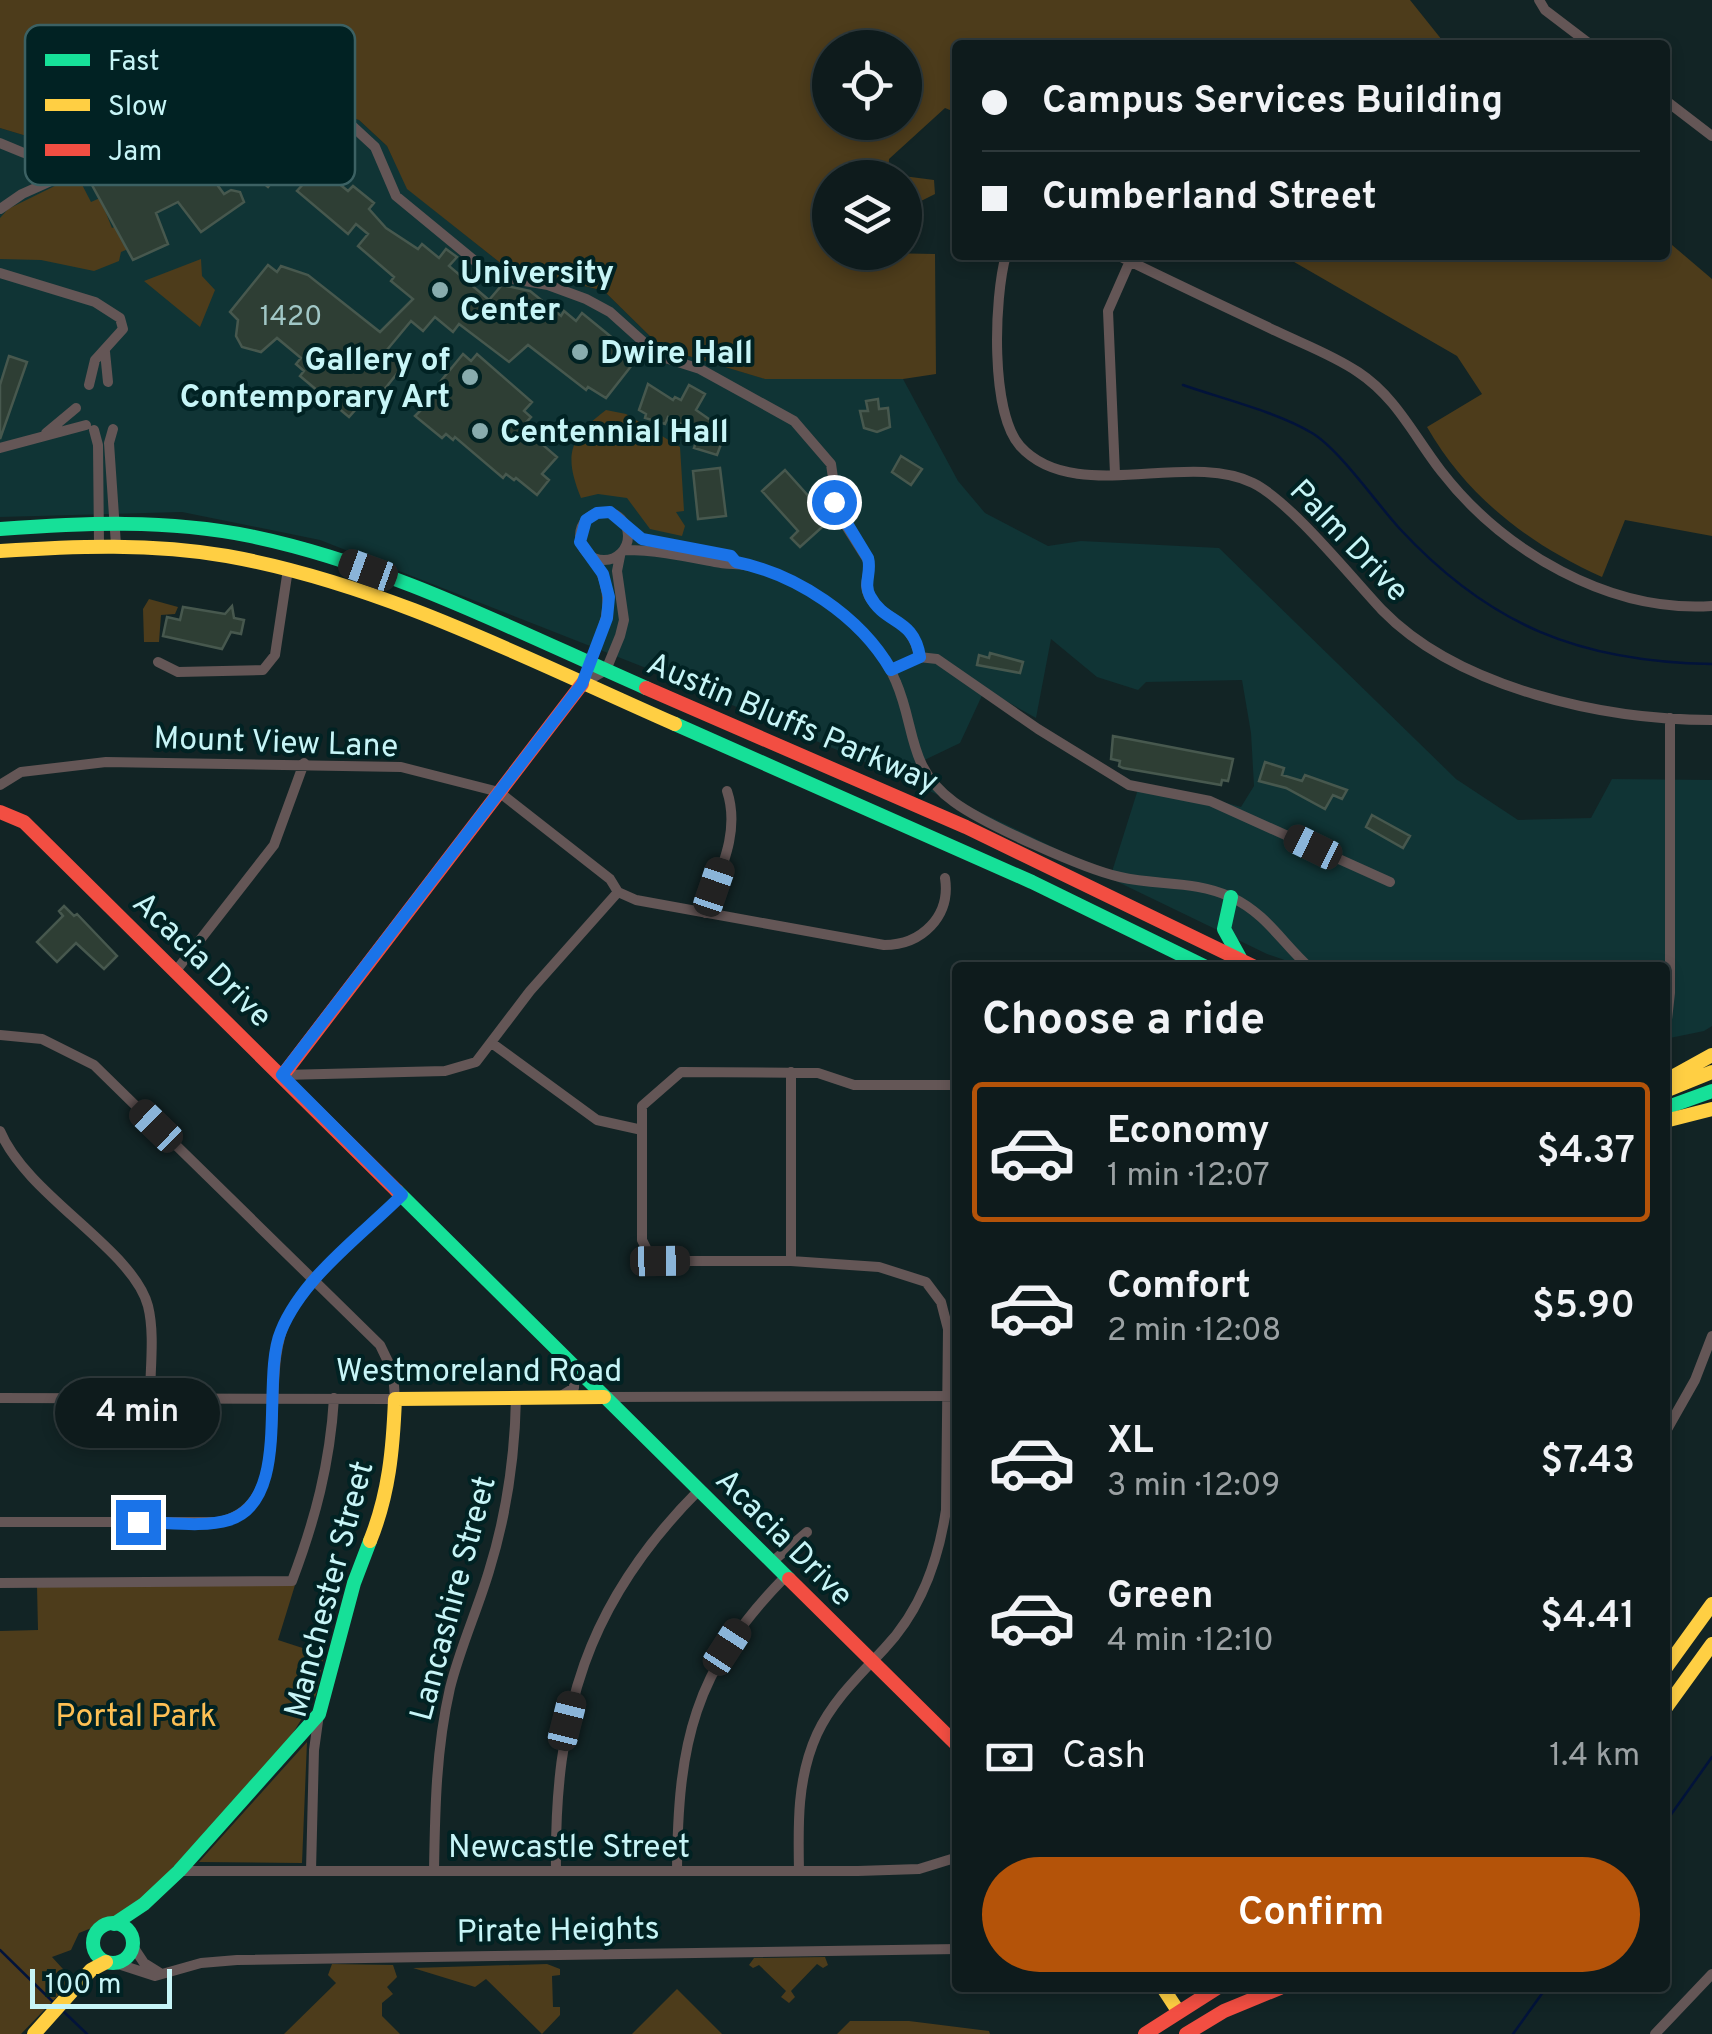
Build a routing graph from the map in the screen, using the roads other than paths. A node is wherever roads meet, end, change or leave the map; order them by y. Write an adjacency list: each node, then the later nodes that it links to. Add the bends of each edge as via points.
1 (1539, 0): 2 (street)
2 (1585, 40)
3 (1670, 104): 5 (street)
4 (355, 128): 33 (street, via 375,147 396,196 480,266 586,299 659,356 700,369 794,421 830,464 838,513 869,562 866,583 873,602 914,634)
5 (1711, 133)
6 (0, 143): 7 (street)
7 (25, 153)
8 (42, 185): 9 (street)
9 (0, 208)
10 (1005, 260): 20 (street, Palm Drive, via 1000,286 1005,421 1020,446 1041,462 1066,472)
11 (1130, 261): 20 (street, via 1108,310); 32 (street, via 1360,373 1396,404 1452,484 1542,559 1630,598)
12 (0, 273): 13 (street, via 116,314 123,329)
13 (105, 352): 14 (street); 15 (street, via 95,360)
14 (108, 382)
15 (89, 384)
16 (76, 408): 18 (street)
17 (113, 428): 22 (street)
18 (46, 433): 19 (street); 21 (street, via 90,428 98,446)
19 (0, 448)
20 (1115, 474): 39 (street, Palm Drive, via 1213,473 1251,482 1274,497 1402,629 1445,657 1521,689)
21 (98, 522): 22 (main road, Austin Bluffs Parkway); 24 (main road, Austin Bluffs Parkway); 25 (street)
22 (116, 522): 26 (street); 35 (main road, Austin Bluffs Parkway, via 226,532 332,558)
23 (628, 528): 28 (street); 29 (street, via 610,512 586,520 580,542); 30 (street, via 642,539)
24 (0, 529)
25 (99, 544): 26 (main road, Austin Bluffs Parkway); 27 (main road, Austin Bluffs Parkway)
26 (116, 545): 31 (main road, Austin Bluffs Parkway)
27 (0, 551)
28 (622, 553): 29 (street); 30 (street); 36 (street, via 624,620)
29 (595, 559): 35 (street, via 609,609)
30 (736, 562): 37 (street, via 811,592 860,632)
31 (288, 569): 34 (street, via 275,655 262,670 178,672); 38 (main road, Austin Bluffs Parkway, via 385,599)
32 (1712, 606)
33 (920, 657): 37 (street); 47 (street, via 951,667 1129,785 1218,806)
34 (158, 662)
35 (588, 662): 36 (main road, Austin Bluffs Parkway); 38 (street)
36 (606, 670): 38 (street); 51 (main road, Austin Bluffs Parkway, via 982,834)
37 (891, 670): 49 (street, via 922,766 961,806 1108,874 1189,883)
38 (582, 684): 43 (main road); 53 (main road, Austin Bluffs Parkway, via 1032,882)
39 (1670, 718): 40 (street, Palm Drive); 58 (street)
40 (1712, 720)
41 (304, 763): 42 (street, Mount View Lane, via 106,762 21,772); 43 (street, Mount View Lane, via 390,765); 59 (street, via 274,846)
42 (0, 785)
43 (499, 792): 48 (street, Mount View Lane); 66 (main road)
44 (727, 792): 50 (street, via 732,836)
45 (0, 812): 59 (main road, Acacia Drive, via 24,822)
46 (945, 878): 50 (street, Mount View Lane, via 936,922 898,945)
47 (1390, 882)
48 (618, 892): 50 (street, Mount View Lane); 62 (street)
49 (1232, 897): 51 (main road, via 1212,925); 52 (main road, via 1224,930); 56 (street, via 1271,923)
50 (705, 913)
51 (1182, 930): 52 (main road, Austin Bluffs Parkway)
52 (1240, 958): 54 (main road); 55 (main road, Austin Bluffs Parkway)
53 (1195, 962)
54 (1208, 962)
55 (1247, 962)
56 (1305, 962)
57 (1670, 962): 60 (street)
58 (1670, 962)
59 (175, 972): 66 (main road, Acacia Drive)
60 (1670, 993)
61 (0, 1035): 78 (street, Manchester Street, via 56,1043 94,1064)
62 (493, 1044): 66 (street, via 458,1070); 75 (street, via 597,1120)
63 (1712, 1055): 67 (main road)
64 (791, 1072): 68 (street, via 818,1072 854,1084); 75 (street, via 681,1072 642,1106); 77 (street)
65 (1712, 1072): 69 (main road)
66 (282, 1075): 76 (main road, Acacia Drive)
67 (1670, 1078)
68 (952, 1086)
69 (1670, 1089)
70 (1712, 1092): 71 (main road)
71 (1670, 1106)
72 (1712, 1110): 73 (main road)
73 (1670, 1120)
74 (0, 1130): 87 (street, via 18,1163 140,1288 150,1320)
75 (642, 1130): 77 (street, via 642,1240 651,1258)
76 (402, 1195): 78 (street); 81 (main road, Acacia Drive)
77 (790, 1261): 82 (street, via 880,1267 926,1282 946,1315)
78 (315, 1281): 88 (street, via 280,1334); 91 (street, Manchester Street, via 386,1354)
79 (1712, 1336): 80 (street)
80 (1708, 1364): 93 (street)
81 (575, 1366): 85 (street, via 574,1388); 90 (main road, Acacia Drive)
82 (952, 1384)
83 (952, 1396): 90 (street, Westmoreland Road)
84 (516, 1397): 85 (main road, Westmoreland Road); 91 (main road, Westmoreland Road); 110 (street, Lancashire Street, via 505,1512 440,1734)
85 (560, 1397): 90 (main road, Westmoreland Road)
86 (0, 1398): 87 (street, Westmoreland Road)
87 (150, 1398): 88 (street, Westmoreland Road)
88 (272, 1398): 89 (street, Westmoreland Road); 95 (street, via 264,1480 250,1509 230,1520)
89 (334, 1398): 91 (street, Westmoreland Road); 99 (street, via 328,1469 292,1581)
90 (604, 1398): 94 (main road, Acacia Drive)
91 (395, 1399): 105 (main road, Manchester Street, via 384,1508 354,1583)
92 (952, 1412): 102 (street, via 936,1560 910,1616)
93 (1670, 1424)
94 (699, 1490): 97 (main road, Acacia Drive); 111 (street, via 630,1572 585,1658 560,1754)
95 (0, 1522)
96 (806, 1532): 97 (street)
97 (772, 1562): 98 (main road, Acacia Drive)
98 (785, 1577): 102 (main road, Acacia Drive); 112 (street, via 742,1623 696,1712 679,1785)
99 (0, 1583)
100 (1712, 1604): 103 (main road)
101 (1712, 1644): 104 (main road)
102 (871, 1662): 106 (main road, Acacia Drive); 113 (street, via 838,1700 810,1752 800,1796)
103 (1670, 1662)
104 (1670, 1702)
105 (319, 1714): 108 (main road); 109 (street, Manchester Street)
106 (952, 1740)
107 (952, 1859): 113 (street, Newcastle Street, via 919,1869)
108 (179, 1871): 109 (street, Newcastle Street); 114 (main road)
109 (311, 1871): 110 (street, Newcastle Street)
110 (434, 1871): 111 (street, Newcastle Street)
111 (556, 1871): 112 (street, Newcastle Street)
112 (677, 1871): 113 (street, Newcastle Street)
113 (799, 1872)
114 (144, 1904): 115 (main road); 116 (main road)
115 (114, 1924): 116 (main road); 118 (main road, via 96,1933)
116 (132, 1942): 118 (main road, via 125,1959); 119 (street)
117 (952, 1949): 119 (street, Pirate Heights, via 237,1960)
118 (105, 1958): 119 (street, Pirate Heights); 125 (main road)
119 (160, 1974)
120 (1712, 1974): 128 (street)
121 (1166, 1992): 124 (main road)
122 (1209, 1992): 124 (main road)
123 (1270, 1992): 127 (main road)
124 (1178, 2011): 126 (main road)
125 (34, 2034)
126 (1145, 2034)
127 (1186, 2034)
128 (1655, 2034)

